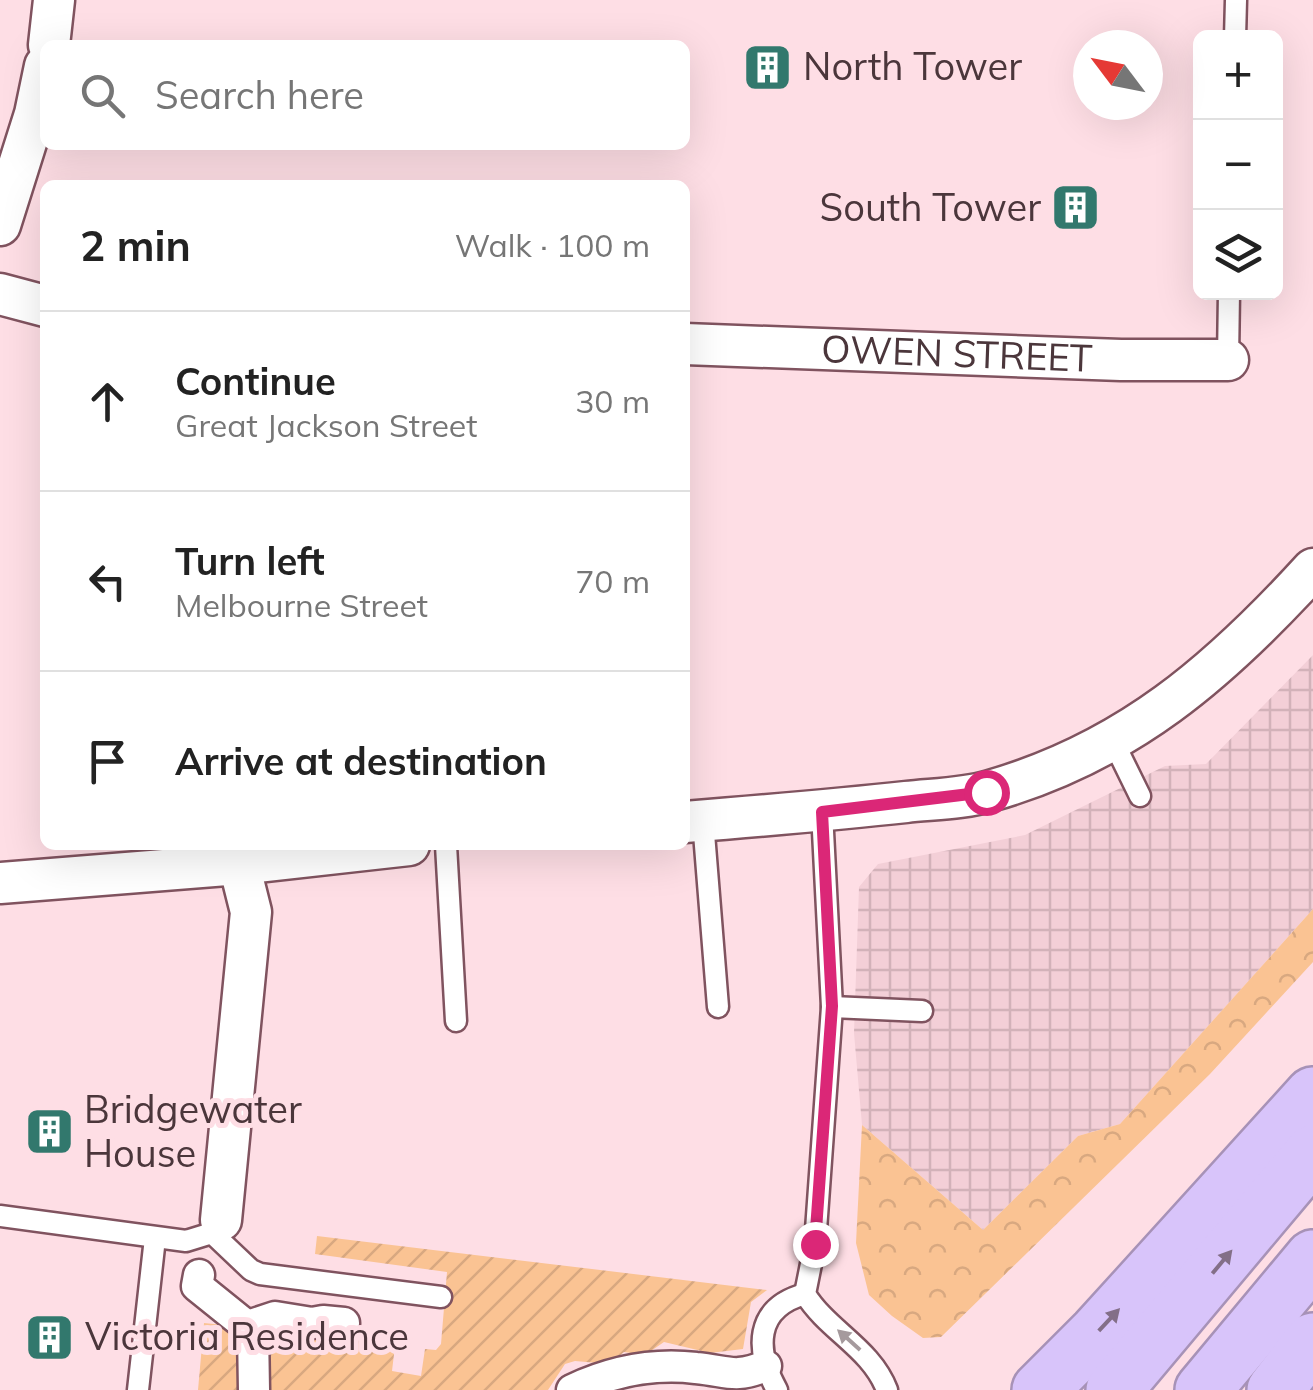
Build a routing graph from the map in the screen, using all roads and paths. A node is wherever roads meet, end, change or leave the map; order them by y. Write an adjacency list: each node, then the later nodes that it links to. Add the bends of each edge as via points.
1 (54, 0): 4 (street)
2 (1236, 0): 3 (lane)
3 (1235, 30)
4 (49, 40)
5 (40, 93): 6 (street)
6 (0, 225)
7 (0, 294): 9 (street)
8 (1229, 300): 11 (lane)
9 (40, 305)
10 (690, 344): 11 (street, OWEN STREET)
11 (1228, 360)
12 (1313, 569): 13 (street, via 1231,656)
13 (1112, 740): 14 (lane); 15 (street, via 986,792)
14 (1140, 796)
15 (822, 812): 16 (street); 21 (lane)
16 (694, 821): 22 (lane)
17 (364, 850): 19 (street)
18 (446, 850): 24 (lane)
19 (239, 864): 20 (street); 28 (street, via 250,912)
20 (0, 884)
21 (832, 1006): 23 (lane); 32 (lane)
22 (718, 1007)
23 (922, 1011)
24 (456, 1021)
25 (1313, 1094): 42 (highway, one-way to 25)
26 (1313, 1153): 43 (highway, one-way to 26)
27 (0, 1216): 29 (lane)
28 (216, 1227): 29 (lane, via 186,1241); 33 (lane, via 260,1274)
29 (154, 1238): 38 (lane)
30 (1313, 1258): 44 (highway)
31 (199, 1275): 35 (street, via 197,1286)
32 (806, 1294): 37 (lane, via 784,1302 768,1320 762,1341); 41 (lane, one-way to 32, via 868,1357)
33 (440, 1297)
34 (344, 1323): 35 (street, via 275,1318)
35 (248, 1326): 39 (street)
36 (1313, 1340): 45 (highway)
37 (772, 1378): 40 (street, via 653,1366)
38 (138, 1390)
39 (254, 1390)
40 (572, 1390)
41 (887, 1390)
42 (1040, 1390)
43 (1114, 1390)
44 (1203, 1390)
45 (1275, 1390)

